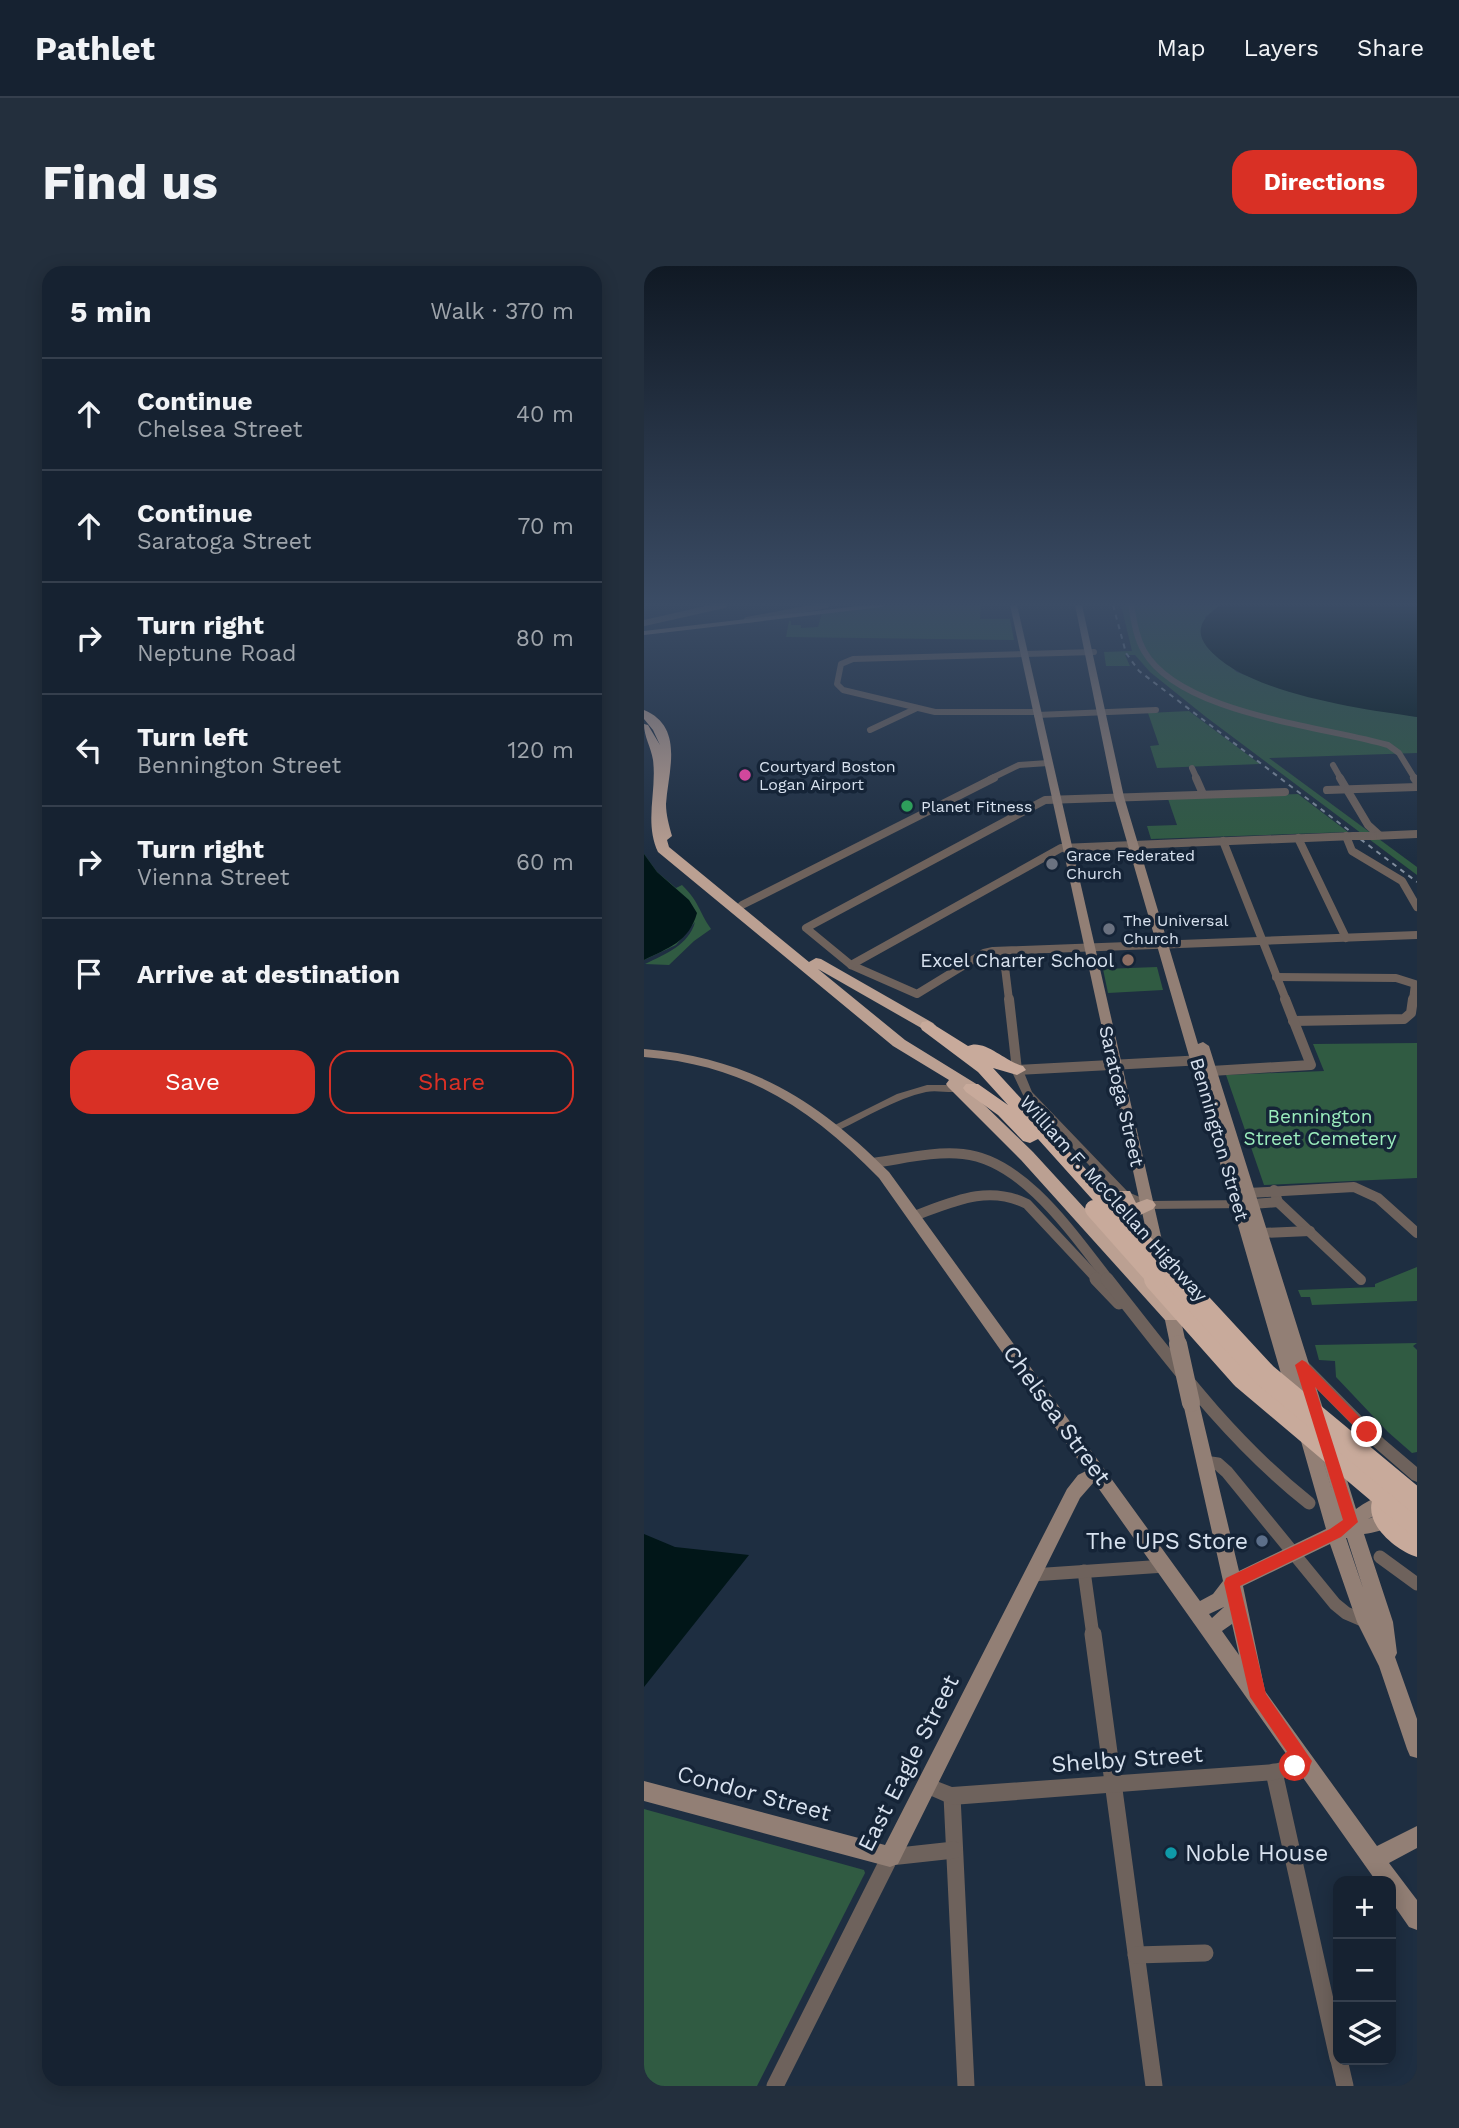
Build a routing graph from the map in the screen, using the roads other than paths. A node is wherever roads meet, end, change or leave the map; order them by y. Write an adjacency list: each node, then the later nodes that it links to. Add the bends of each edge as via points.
1 (843, 690): 5 (street)
2 (1032, 690): 9 (main road, Saratoga Street)
3 (1099, 690): 7 (main road, Bennington Street)
4 (1192, 690): 15 (street, via 1259,716 1388,745 1402,757)
5 (917, 708): 9 (street, via 949,714); 11 (street)
6 (1156, 710): 7 (street)
7 (1103, 712): 9 (street); 20 (main road, Bennington Street)
8 (644, 713): 29 (highway, William F. McClellan Highway, via 667,747 668,765 658,803 664,833 682,856)
9 (1037, 713): 12 (main road, Saratoga Street)
10 (644, 727): 44 (highway, via 656,756 646,814 663,849 895,1040)
11 (870, 730)
12 (1048, 763): 21 (main road, Saratoga Street); 29 (street, via 1020,765)
13 (1333, 765): 16 (street)
14 (1192, 768): 19 (street)
15 (1417, 784): 16 (street)
16 (1349, 789): 17 (street); 24 (street)
17 (1327, 790)
18 (1285, 792): 19 (street)
19 (1203, 794): 20 (street)
20 (1122, 797): 21 (street); 27 (main road, Bennington Street)
21 (1056, 799): 28 (main road, Saratoga Street); 37 (street, via 1043,801 806,928)
22 (1417, 834): 24 (street)
23 (1350, 836): 24 (street, bridge); 25 (street); 30 (street, via 1352,851 1402,881)
24 (1376, 836)
25 (1298, 838): 26 (street); 32 (street)
26 (1223, 841): 27 (street); 33 (street)
27 (1137, 844): 28 (street); 34 (main road, Bennington Street)
28 (1066, 846): 35 (main road, Saratoga Street); 37 (street)
29 (742, 905): 40 (highway, William F. McClellan Highway, via 821,967)
30 (1417, 907)
31 (1417, 935): 32 (street)
32 (1346, 938): 33 (street)
33 (1262, 940): 34 (street); 38 (street)
34 (1167, 945): 35 (street); 43 (main road, Bennington Street)
35 (1089, 947): 36 (street); 42 (main road, Saratoga Street)
36 (1003, 951): 37 (street, via 984,953 917,994); 45 (street)
37 (851, 965)
38 (1276, 977): 39 (street); 39 (street, via 1396,978 1415,984 1411,1013 1404,1019)
39 (1293, 1021): 43 (street, via 1311,1065)
40 (928, 1026): 45 (highway); 53 (highway, William F. McClellan Highway, via 984,1068)
41 (644, 1053): 48 (main road, Chelsea Street, via 681,1055 725,1066 790,1098)
42 (1115, 1064): 43 (street); 45 (street); 52 (main road, Saratoga Street)
43 (1205, 1064): 51 (main road, Bennington Street)
44 (939, 1069): 46 (street); 47 (highway)
45 (1017, 1070): 53 (street, via 1027,1093)
46 (927, 1088): 47 (street); 48 (street)
47 (964, 1088): 53 (highway, William F. McClellan Highway, via 1026,1132)
48 (835, 1128): 49 (main road, Chelsea Street)
49 (873, 1163): 54 (main road, Chelsea Street); 61 (street, via 947,1152 1003,1165 1054,1215)
50 (1276, 1196): 51 (street); 55 (street); 57 (street, via 1345,1186 1362,1189)
51 (1244, 1199): 52 (street); 56 (main road, Bennington Street); 58 (main road, Bennington Street)
52 (1147, 1205): 53 (highway); 53 (street); 60 (main road, Saratoga Street)
53 (1104, 1209): 60 (highway); 68 (highway, William F. McClellan Highway, bridge, via 1265,1376); 71 (highway, William F. McClellan Highway, bridge, via 1243,1377)
54 (914, 1216): 61 (street, via 977,1195 1015,1198 1027,1204); 64 (main road, Chelsea Street)
55 (1310, 1231): 56 (street); 59 (street)
56 (1261, 1233): 58 (main road, Bennington Street)
57 (1417, 1233)
58 (1261, 1254): 62 (main road, Bennington Street); 70 (main road, Bennington Street)
59 (1361, 1280)
60 (1172, 1315): 63 (main road, Saratoga Street, bridge)
61 (1139, 1321): 67 (street, via 1235,1436)
62 (1302, 1365): 65 (street); 70 (main road, Bennington Street)
63 (1204, 1462): 72 (street, via 1218,1464 1227,1472); 77 (main road, Saratoga Street)
64 (1098, 1472): 74 (main road, Chelsea Street); 76 (main road, East Eagle Street, via 1076,1489)
65 (1417, 1475)
66 (1417, 1487): 69 (main road)
67 (1309, 1503)
68 (1417, 1503): 69 (main road)
69 (1384, 1511): 70 (main road, via 1376,1525); 71 (highway)
70 (1346, 1528): 72 (main road); 81 (main road, Bennington Street, via 1350,1581); 83 (main road, Bennington Street, via 1382,1622)
71 (1415, 1533)
72 (1293, 1554): 77 (main road); 81 (street, via 1335,1604)
73 (1380, 1557): 78 (street)
74 (1165, 1566): 75 (street); 80 (main road, Chelsea Street)
75 (1084, 1571): 76 (street); 90 (street)
76 (1032, 1575): 91 (main road, East Eagle Street)
77 (1231, 1583): 79 (main road, Saratoga Street); 80 (main road, via 1220,1601)
78 (1417, 1584)
79 (1237, 1602): 82 (main road, via 1228,1617); 84 (main road, Saratoga Street)
80 (1198, 1611): 82 (main road, Chelsea Street)
81 (1367, 1622): 83 (main road, Bennington Street)
82 (1210, 1629): 84 (main road, Chelsea Street)
83 (1389, 1665): 85 (main road, Bennington Street)
84 (1258, 1697): 88 (main road, Chelsea Street)
85 (1400, 1698): 86 (main road); 87 (main road, Bennington Street)
86 (1417, 1711)
87 (1417, 1749)
88 (1304, 1761): 89 (street, Shelby Street); 97 (main road, Chelsea Street)
89 (1274, 1772): 90 (street, Shelby Street); 103 (street)
90 (1113, 1784): 93 (street, Shelby Street); 102 (street)
91 (926, 1785): 93 (street); 96 (main road, East Eagle Street)
92 (644, 1791): 96 (main road, Condor Street)
93 (952, 1796): 95 (street)
94 (1417, 1836): 97 (main road)
95 (954, 1850): 96 (street); 106 (street)
96 (890, 1857): 105 (street, East Eagle Street)
97 (1374, 1860): 98 (main road, Chelsea Street)
98 (1386, 1876)
99 (1396, 1890): 100 (main road, Chelsea Street)
100 (1417, 1919)
101 (1205, 1953): 102 (street)
102 (1136, 1955): 107 (street)
103 (1333, 2037)
104 (1340, 2065): 108 (street)
105 (775, 2086)
106 (967, 2086)
107 (1154, 2086)
108 (1345, 2086)

